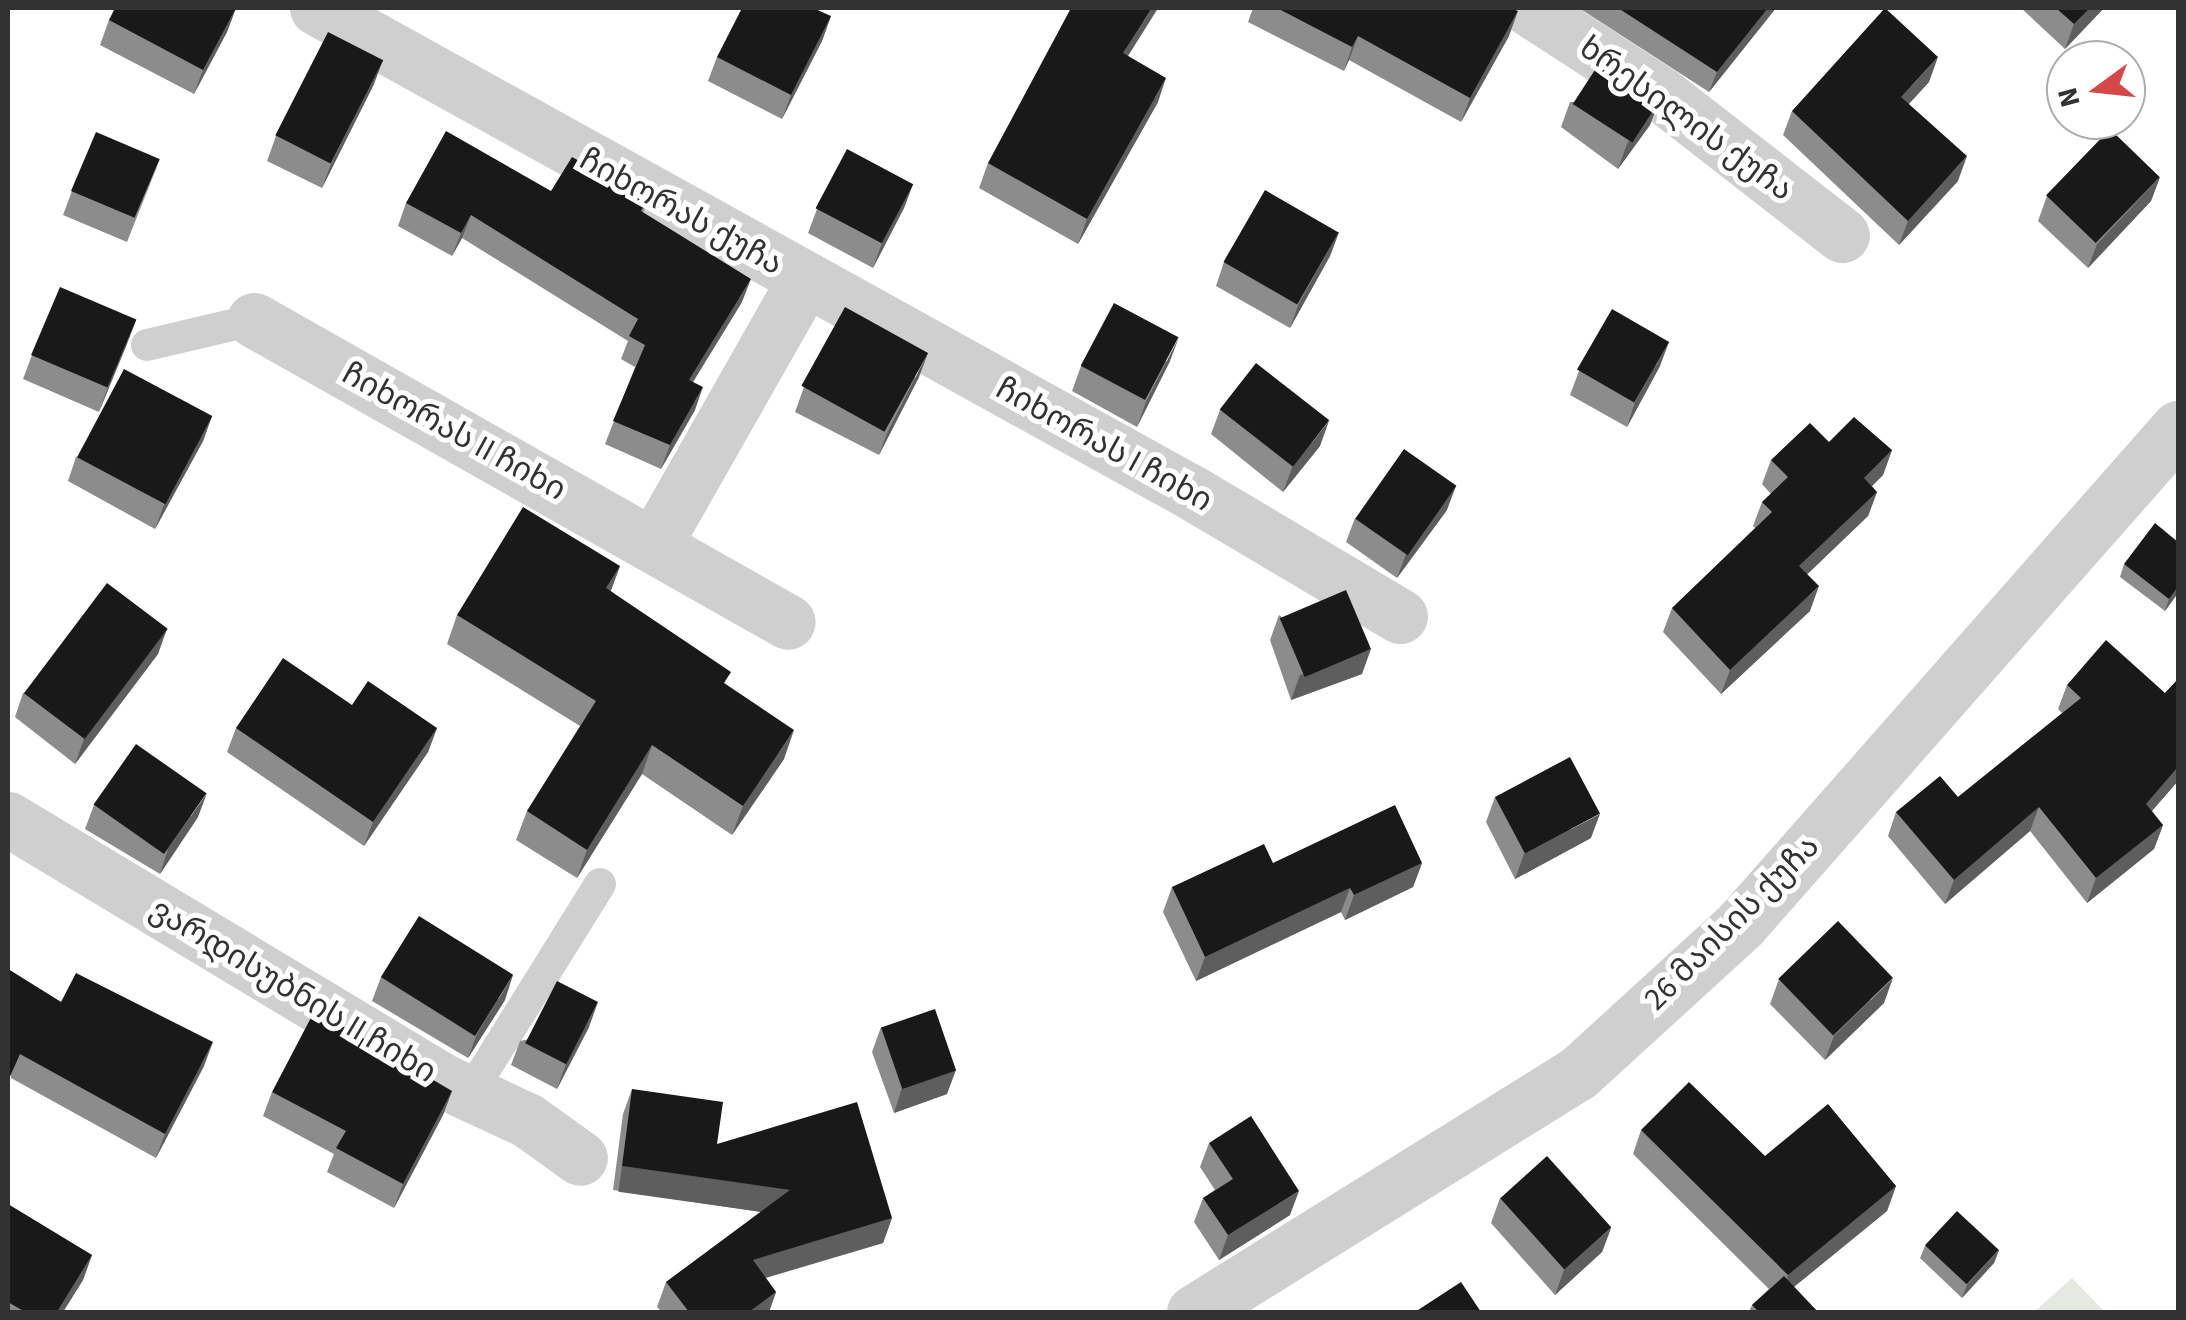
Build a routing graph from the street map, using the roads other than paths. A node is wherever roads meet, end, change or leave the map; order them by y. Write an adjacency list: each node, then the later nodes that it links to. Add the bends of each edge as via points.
1 (317, 8): 4 (street, ჩიხორას ქუჩა)
2 (1528, 8): 3 (street, ხრესილის ქუჩა, via 1662,95)
3 (1842, 234)
4 (804, 281): 8 (street, ჩიხორას ქუჩა); 9 (street, ჩიხორას I ჩიხი, via 1191,492)
5 (254, 320): 6 (lane); 8 (street, ჩიხორას II ჩიხი)
6 (147, 346)
7 (2178, 428): 15 (street, 26 მაისის ქუჩა, via 1741,924 1577,1074)
8 (655, 543): 10 (street)
9 (1400, 616)
10 (788, 622)
11 (8, 819): 13 (street, ვარდისუბნის II ჩიხი)
12 (600, 884): 13 (lane)
13 (470, 1093): 14 (street, ვარდისუბნის II ჩიხი, via 527,1120)
14 (580, 1158)
15 (1194, 1312)

